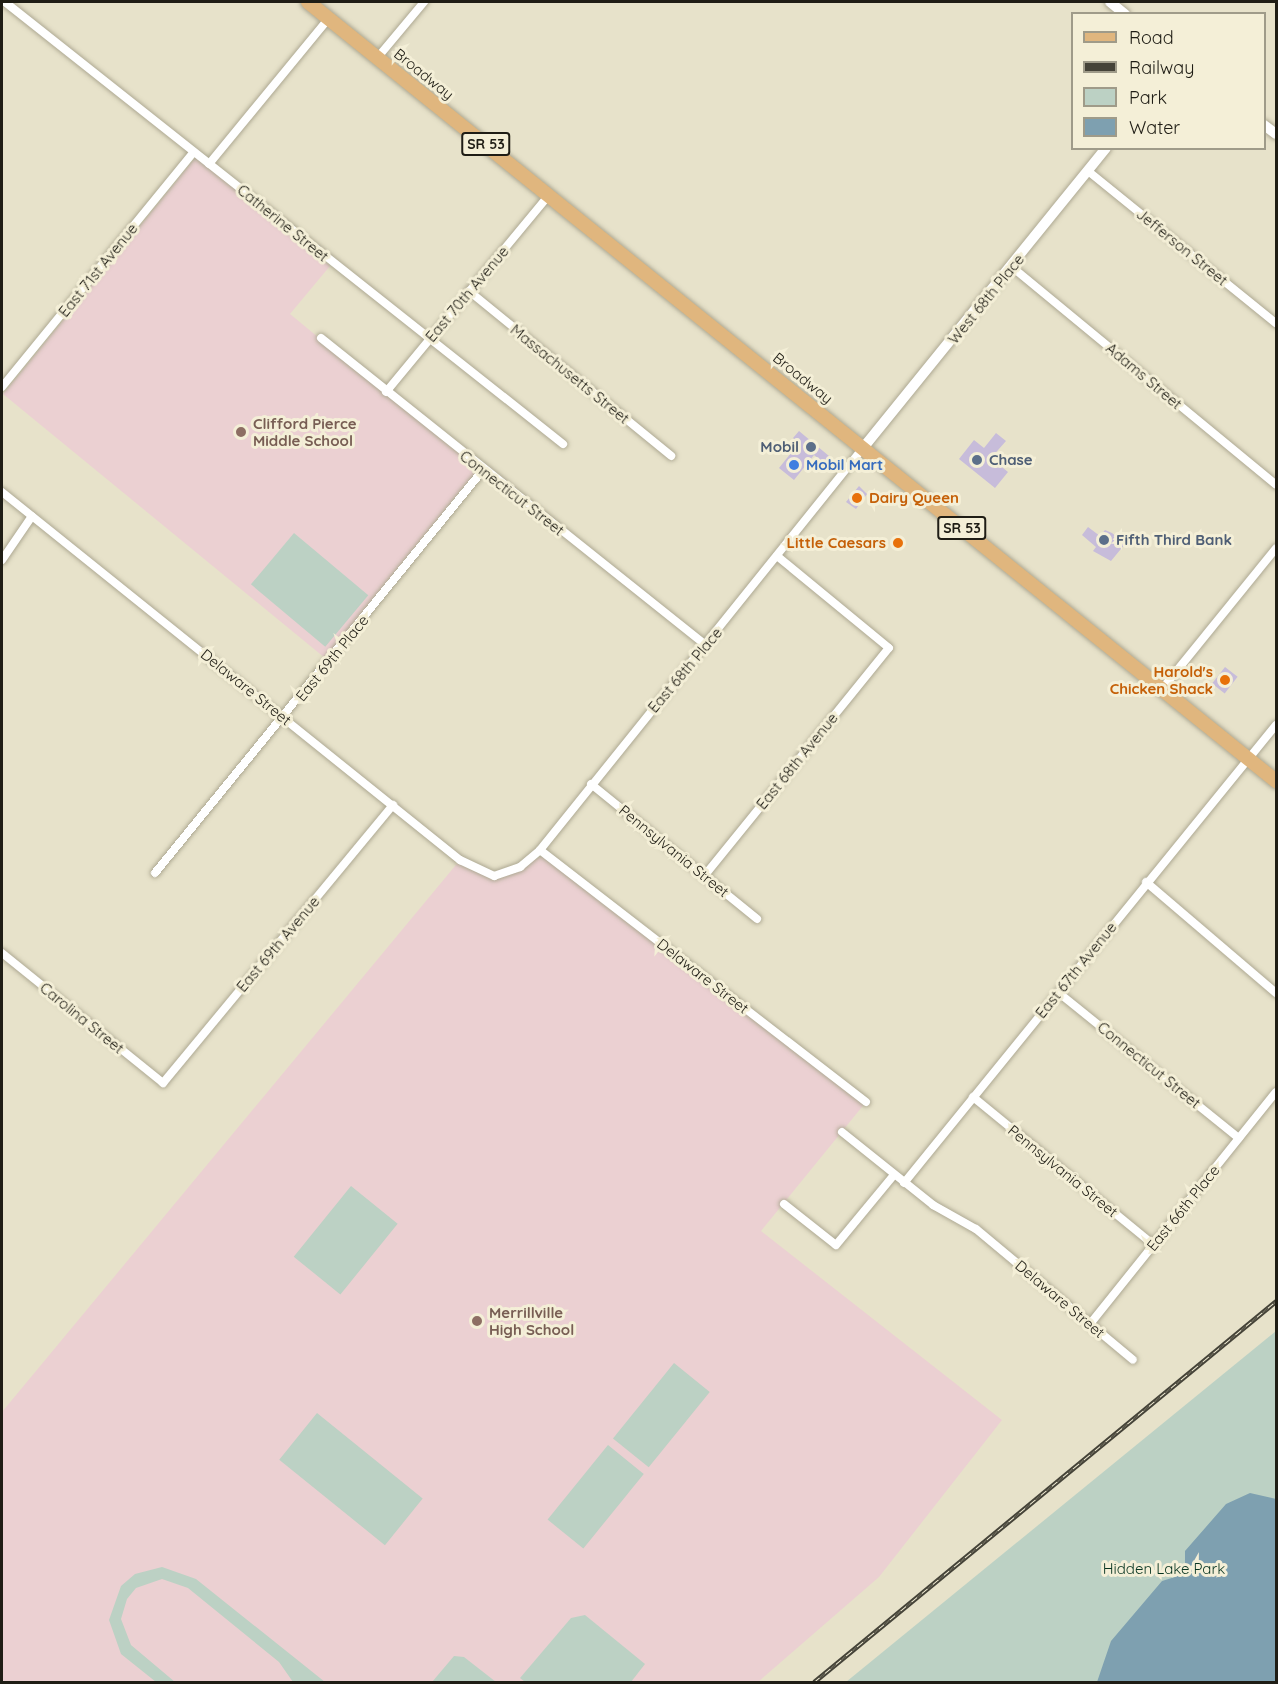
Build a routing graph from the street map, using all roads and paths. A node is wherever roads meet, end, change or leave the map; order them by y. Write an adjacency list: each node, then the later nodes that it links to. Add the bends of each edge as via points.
1 (5, 2): 9 (street, Catherine Street)
2 (308, 2): 6 (main road, Broadway / SR 53)
3 (424, 2): 7 (street)
4 (1110, 2): 5 (street)
5 (1122, 12)
6 (329, 18): 7 (main road, Broadway / SR 53); 10 (street)
7 (378, 57): 12 (main road, Broadway / SR 53)
8 (1104, 150): 11 (street, West 68th Place)
9 (194, 152): 10 (street, Catherine Street); 18 (street, East 71st Avenue)
10 (209, 164): 17 (street, Catherine Street)
11 (1088, 171): 13 (street, West 68th Place); 15 (street, Jefferson Street)
12 (549, 195): 14 (street, East 70th Avenue); 21 (main road, Broadway / SR 53)
13 (1012, 267): 21 (street, West 68th Place); 24 (street, Adams Street)
14 (469, 291): 17 (street, East 70th Avenue); 22 (street, Massachusetts Street)
15 (1276, 323)
16 (321, 338): 19 (street, Connecticut Street)
17 (429, 340): 19 (street, East 70th Avenue); 20 (street, Catherine Street)
18 (2, 387)
19 (386, 392): 23 (street, Connecticut Street)
20 (562, 444)
21 (863, 448): 28 (street, East 68th Place); 31 (main road, Broadway / SR 53)
22 (671, 456)
23 (483, 470): 30 (street, Connecticut Street); 32 (street, East 69th Place)
24 (1276, 485)
25 (2, 492): 26 (street, Delaware Street)
26 (32, 516): 29 (street); 32 (street, Delaware Street)
27 (1276, 548): 31 (street)
28 (777, 556): 30 (street, East 68th Place); 40 (street, East 68th Avenue, via 889,648)
29 (2, 560)
30 (706, 645): 36 (street, East 68th Place)
31 (1162, 689): 34 (main road, Broadway / SR 53)
32 (284, 717): 37 (street, Delaware Street); 39 (street, East 69th Place)
33 (1276, 725): 34 (street, East 67th Avenue)
34 (1248, 758): 35 (main road, Broadway / SR 53); 42 (street, East 67th Avenue)
35 (1276, 781)
36 (591, 784): 38 (street, East 68th Place); 40 (street, Pennsylvania Street)
37 (393, 805): 41 (street, Delaware Street, via 460,860); 47 (street, East 69th Avenue)
38 (540, 850): 41 (street, East 68th Place, via 520,867); 50 (street, Delaware Street)
39 (155, 873)
40 (705, 875): 43 (street, Pennsylvania Street)
41 (494, 876)
42 (1146, 882): 45 (street, East 67th Avenue); 46 (street)
43 (757, 919)
44 (2, 953): 47 (street, Carolina Street)
45 (1059, 993): 49 (street, East 67th Avenue); 52 (street, Connecticut Street)
46 (1276, 993)
47 (163, 1083)
48 (1276, 1092): 52 (street, East 66th Place)
49 (973, 1097): 54 (street, East 67th Avenue); 56 (street, Pennsylvania Street)
50 (866, 1102)
51 (842, 1132): 53 (street, Delaware Street)
52 (1239, 1138): 56 (street, East 66th Place)
53 (894, 1174): 54 (street, Delaware Street); 55 (street, via 836,1245)
54 (904, 1183): 57 (street, Delaware Street, via 976,1229)
55 (784, 1204)
56 (1154, 1245): 57 (street, East 66th Place)
57 (1090, 1324): 58 (street, Delaware Street)
58 (1133, 1360)

